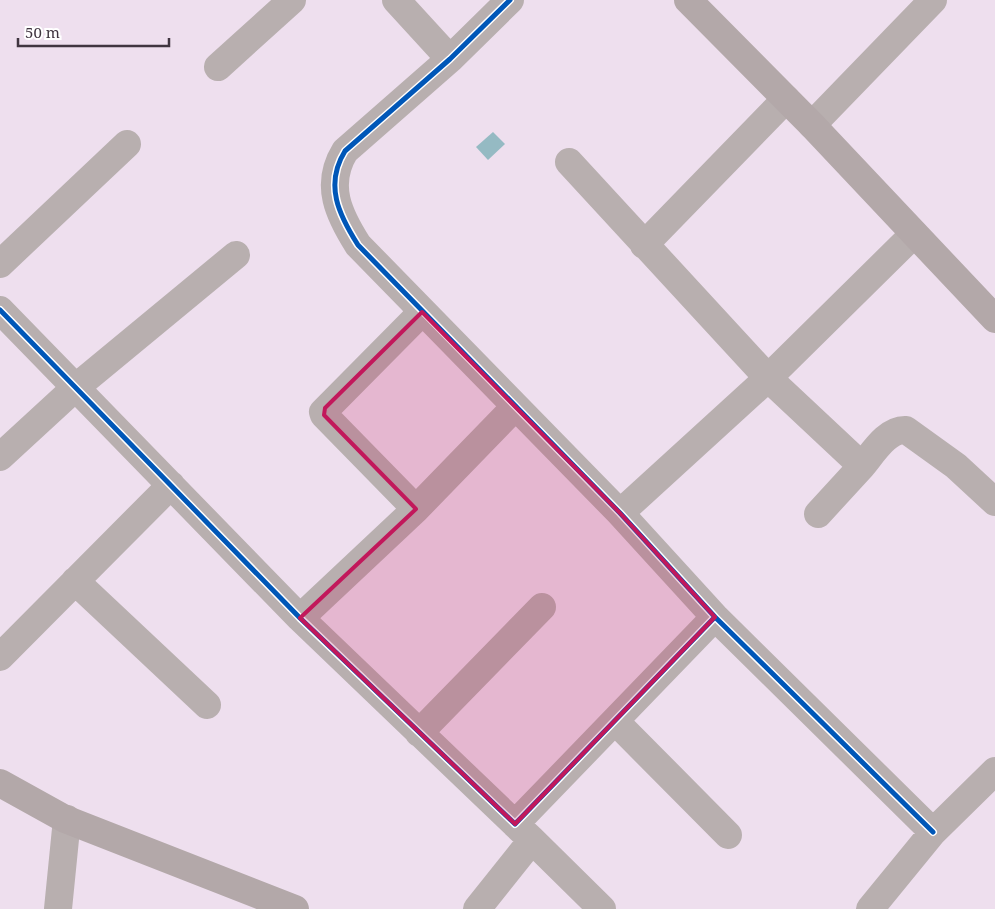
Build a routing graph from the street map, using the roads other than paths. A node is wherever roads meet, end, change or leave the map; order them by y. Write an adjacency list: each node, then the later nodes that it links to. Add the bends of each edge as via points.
1 (292, 0): 8 (street)
2 (396, 0): 7 (street)
3 (510, 0): 7 (street)
4 (688, 0): 9 (main road)
5 (711, 0): 10 (main road)
6 (933, 0): 10 (street)
7 (450, 59): 19 (street, via 345,151 337,164 334,187 343,220 358,245)
8 (218, 67)
9 (786, 99): 10 (main road); 14 (street)
10 (817, 119): 13 (main road); 17 (main road)
11 (127, 144): 16 (street)
12 (569, 162): 14 (street)
13 (914, 234): 20 (main road); 21 (street)
14 (644, 245): 21 (street)
15 (236, 255): 22 (street)
16 (0, 264)
17 (995, 294)
18 (0, 310): 22 (street)
19 (422, 312): 23 (street); 28 (street, via 323,412)
20 (995, 319)
21 (768, 378): 25 (street); 29 (street)
22 (74, 388): 24 (street); 26 (street)
23 (515, 407): 28 (street); 29 (street)
24 (0, 457)
25 (862, 466): 27 (street, via 890,434 906,430 956,466); 30 (street)
26 (171, 485): 31 (street); 34 (street)
27 (995, 502)
28 (416, 509): 34 (street)
29 (620, 513): 33 (street)
30 (818, 514)
31 (75, 581): 35 (street); 36 (street)
32 (542, 607): 38 (street)
33 (715, 617): 37 (street); 43 (street)
34 (300, 618): 38 (street)
35 (0, 657)
36 (207, 705)
37 (615, 721): 42 (street); 44 (street)
38 (419, 733): 42 (street)
39 (995, 771): 43 (street)
40 (0, 783): 41 (main road)
41 (67, 820): 45 (street); 46 (main road)
42 (524, 832): 47 (street); 48 (street)
43 (933, 832): 49 (street)
44 (728, 834)
45 (58, 909)
46 (295, 909)
47 (477, 909)
48 (602, 909)
49 (870, 909)

